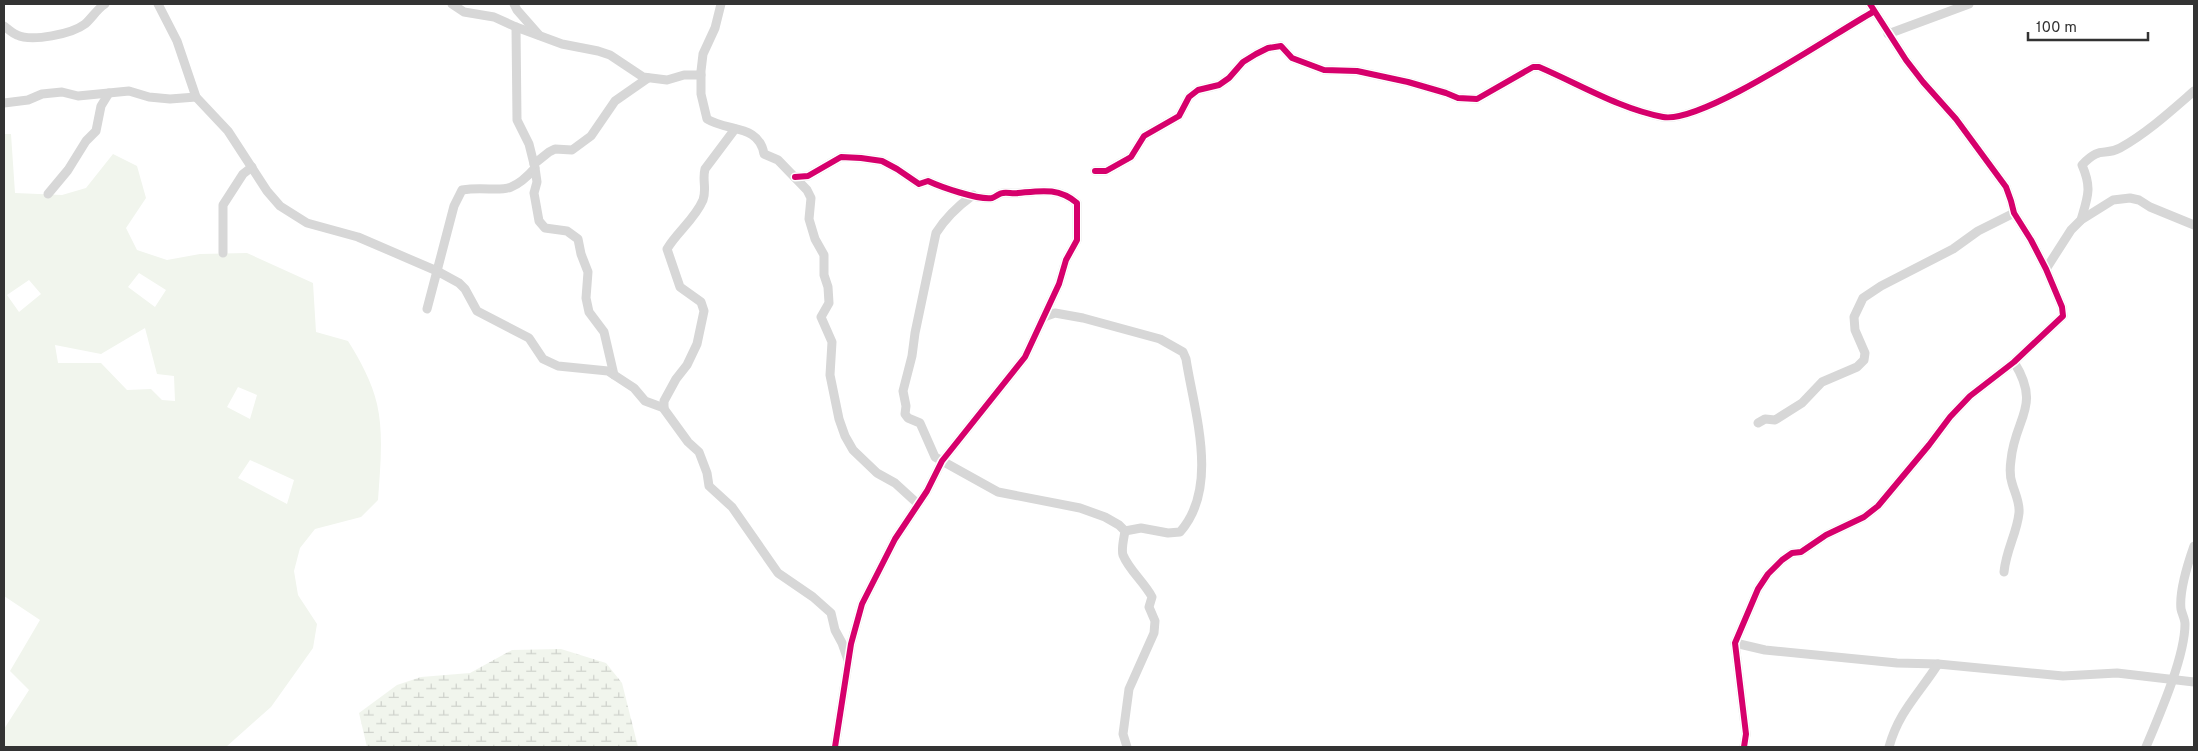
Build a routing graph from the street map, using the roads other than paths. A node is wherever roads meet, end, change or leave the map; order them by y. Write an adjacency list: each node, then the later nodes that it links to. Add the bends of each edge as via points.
1 (104, 4): 8 (street, via 85,24 56,35 18,36)
2 (158, 4): 16 (street, via 177,41)
3 (452, 4): 9 (street, via 464,12 494,17)
4 (514, 4): 11 (street)
5 (721, 4): 12 (street, via 703,54)
6 (1969, 4): 10 (street)
7 (1871, 8): 10 (street); 21 (street, via 1744,90 1675,117 1664,117 1628,106 1539,67 1532,67 1477,99 1458,98 1446,92 1357,71 1324,70 1292,58 1281,46 1275,46 1243,62 1218,85 1198,90 1189,97 1179,116 1144,136 1131,157 1106,172)
8 (4, 26)
9 (516, 27): 11 (street); 19 (street, via 517,120 529,144)
10 (1888, 34): 25 (street, via 2006,187)
11 (540, 36): 13 (street, via 610,55)
12 (701, 75): 13 (street, via 667,80); 18 (street, via 701,94 707,119 718,126)
13 (648, 78): 19 (street, via 615,101 591,136 572,150 549,152)
14 (2194, 91): 26 (street, via 2142,133 2117,149 2098,152 2082,165 2089,182)
15 (109, 93): 16 (street, via 129,91 149,97); 17 (street, via 78,96 62,92); 23 (street, via 96,131)
16 (196, 97): 20 (street, via 228,131)
17 (4, 103)
18 (735, 129): 22 (street, via 752,134 762,143 764,154 778,160); 35 (street, via 705,169 703,201 667,249 680,287 700,302 704,310 697,344 668,392)
19 (534, 166): 30 (street, via 523,182 509,189 462,190 454,206); 34 (street, via 538,221 545,228 567,231 578,239 588,272 586,298 589,312 604,332)
20 (252, 167): 28 (street, via 243,174 223,205); 30 (street, via 280,206 307,223 358,237)
21 (1095, 171)
22 (795, 176): 24 (street, via 808,176 841,157 861,158 882,161 919,184 928,181 942,188); 38 (street, via 810,198 809,219 824,255 829,303 821,317 832,342 830,375 839,419 853,450 877,474 895,483)
23 (48, 194)
24 (973, 195): 32 (street, via 991,198 1003,192 1053,191 1067,194 1077,203 1077,240); 37 (street, via 956,208 936,233 903,391 905,414 920,423 935,456)
25 (2014, 213): 29 (street); 36 (street, via 1864,298 1854,317 1855,330 1865,353 1864,360 1857,367 1822,382 1802,403 1775,420 1765,419)
26 (2081, 220): 27 (street, via 2113,200 2130,198); 29 (street, via 2070,230)
27 (2194, 225)
28 (223, 253)
29 (2046, 269): 33 (street, via 2063,316)
30 (437, 271): 31 (street); 34 (street, via 459,282 477,311 529,338 543,359 558,366 608,371)
31 (427, 309)
32 (1044, 317): 37 (street, via 1025,357); 39 (street, via 1055,312 1160,340 1183,352 1186,359 1202,446 1198,495 1192,513 1180,532 1141,528)
33 (2014, 362): 41 (street, via 2028,395 2011,457 2011,482 2019,502 2019,512 2007,549); 42 (street, via 1982,386 1950,417 1878,506 1864,517 1782,560 1768,574 1758,589)
34 (614, 375): 35 (street, via 634,388 645,401)
35 (664, 408): 43 (street, via 699,452 709,486 732,507 778,572 832,614)
36 (1758, 423)
37 (942, 461): 38 (street); 39 (street, via 998,492 1080,508 1105,517)
38 (918, 504): 43 (street, via 895,539 862,604)
39 (1125, 531): 48 (street, via 1122,553 1152,596 1149,607 1155,622 1154,633 1129,689 1123,734)
40 (2194, 546): 45 (street, via 2181,608 2185,623)
41 (2004, 572)
42 (1735, 643): 44 (street, via 1765,650 1829,657); 49 (street, via 1746,734)
43 (849, 663): 47 (street)
44 (1938, 664): 45 (street, via 2062,676 2117,673); 50 (street, via 1902,714)
45 (2172, 680): 46 (street); 51 (street)
46 (2194, 682)
47 (835, 747)
48 (1127, 747)
49 (1744, 747)
50 (1889, 747)
51 (2146, 747)

